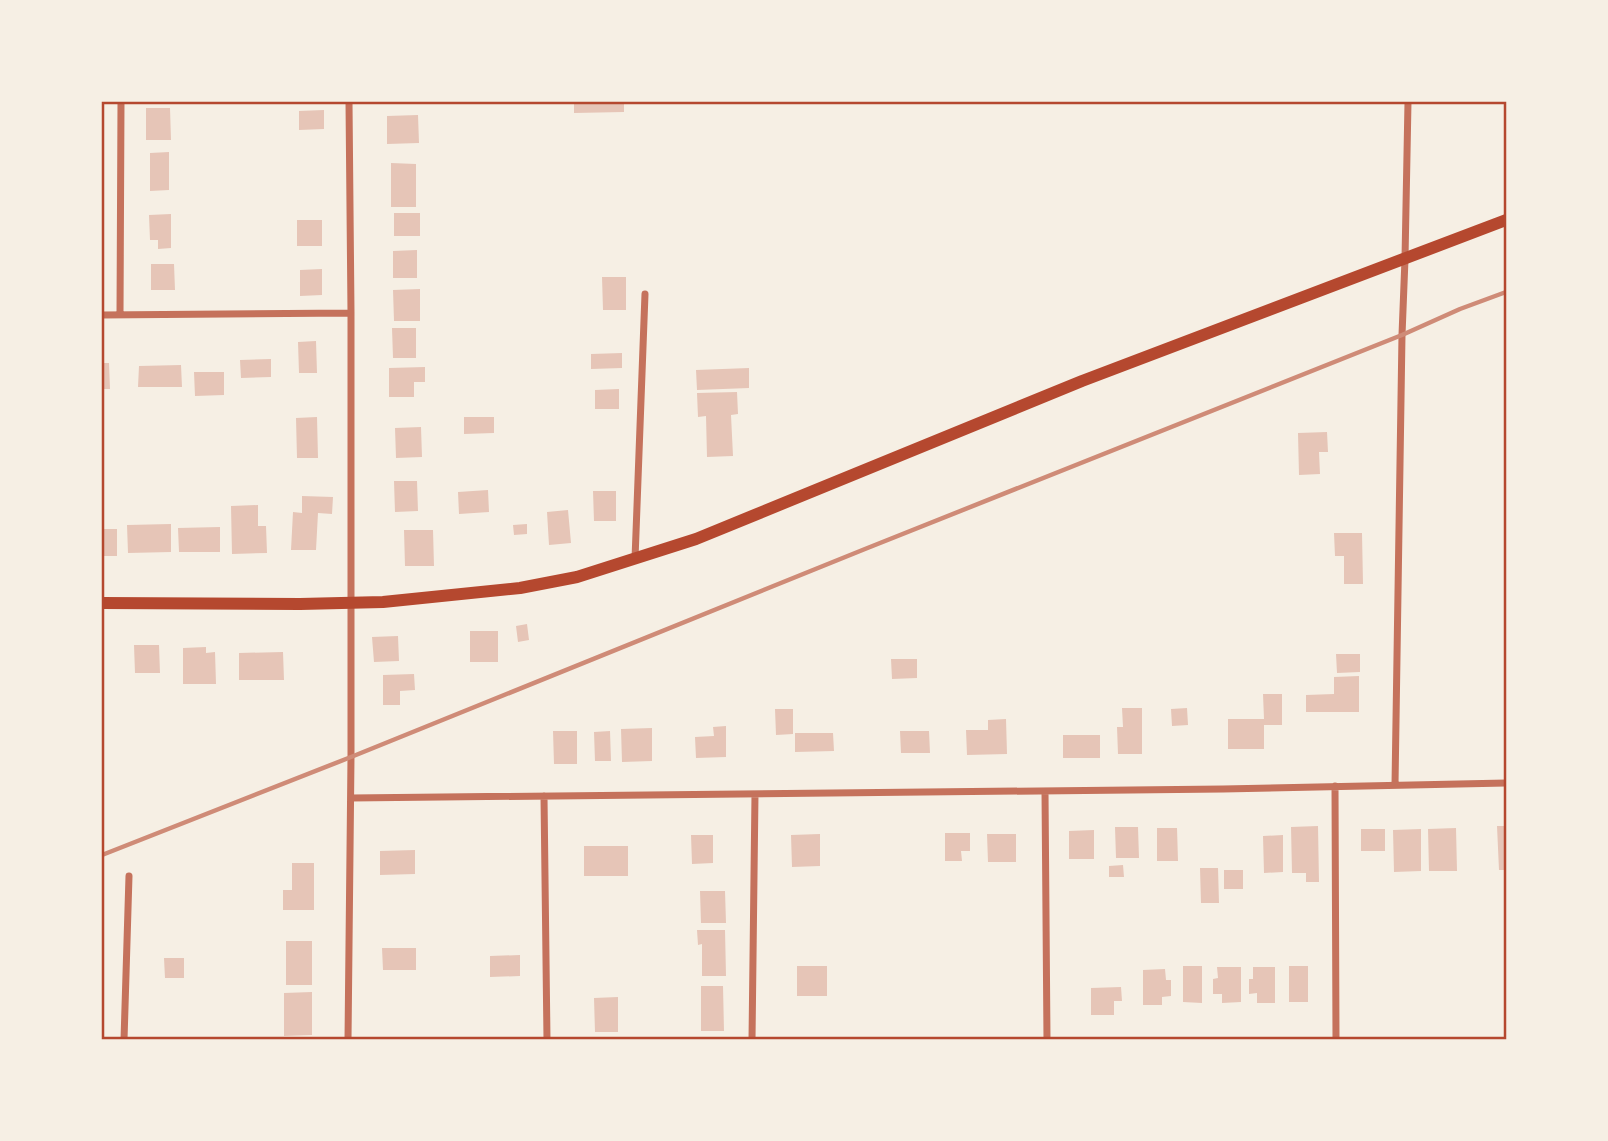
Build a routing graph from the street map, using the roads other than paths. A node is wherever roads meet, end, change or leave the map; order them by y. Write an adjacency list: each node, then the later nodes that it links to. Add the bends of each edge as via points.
1 (121, 102): 9 (street)
2 (349, 102): 7 (street)
3 (1408, 102): 5 (street)
4 (1507, 220): 5 (main road)
5 (1405, 259): 10 (main road, via 1095,376 696,539); 14 (street)
6 (645, 294): 10 (street)
7 (351, 313): 9 (street); 11 (street)
8 (102, 315): 9 (street)
9 (120, 315)
10 (635, 559): 11 (main road, via 520,588)
11 (351, 602): 12 (main road); 19 (street)
12 (102, 603)
13 (1507, 783): 14 (street)
14 (1395, 785): 15 (street)
15 (1335, 786): 16 (street); 26 (street)
16 (1045, 791): 17 (street); 25 (street)
17 (755, 794): 18 (street); 24 (street)
18 (544, 796): 19 (street); 23 (street)
19 (351, 797): 22 (street)
20 (129, 876): 21 (street)
21 (124, 1040)
22 (348, 1040)
23 (547, 1040)
24 (752, 1040)
25 (1047, 1040)
26 (1336, 1040)

